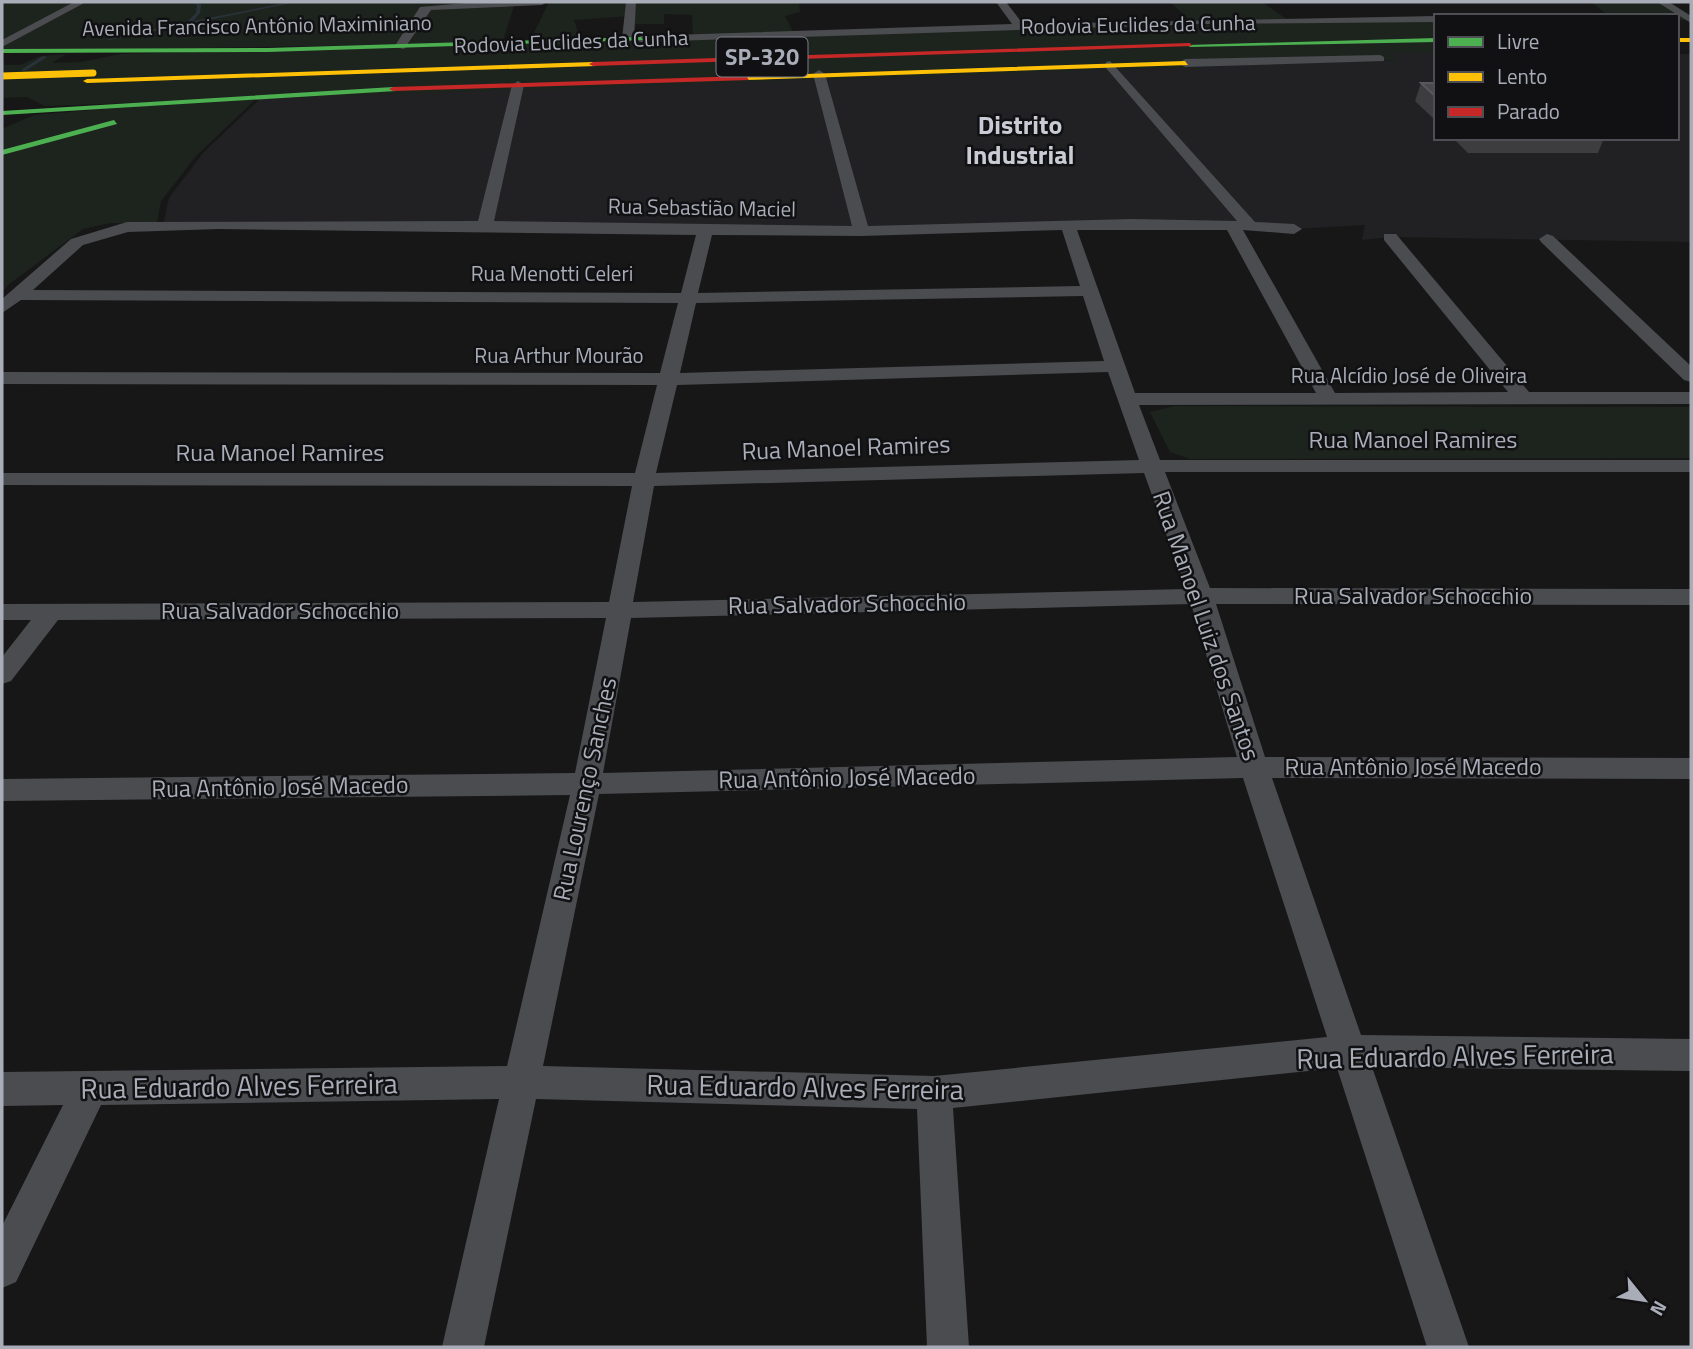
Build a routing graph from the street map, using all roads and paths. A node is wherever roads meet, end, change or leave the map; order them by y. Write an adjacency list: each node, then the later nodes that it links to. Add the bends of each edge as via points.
1 (81, 2): 15 (street)
2 (542, 2): 17 (street, via 430,7 424,9)
3 (631, 2): 12 (street)
4 (1001, 2): 9 (street)
5 (1662, 2): 8 (street)
6 (1414, 14): 7 (street, Avenida Francisco Antônio Maximiniano); 9 (street, Avenida Francisco Antônio Maximiniano); 10 (street)
7 (1434, 19)
8 (1691, 20)
9 (1019, 26): 12 (street, Avenida Francisco Antônio Maximiniano)
10 (1434, 32)
11 (1434, 34): 16 (main road, Rodovia Euclides da Cunha / SP-320)
12 (635, 39): 16 (main road); 17 (main road, Avenida Francisco Antônio Maximiniano)
13 (1434, 40): 14 (main road, Rodovia Euclides da Cunha / SP-320)
14 (1396, 41): 22 (main road); 27 (main road, Rodovia Euclides da Cunha / SP-320)
15 (2, 44)
16 (881, 46): 27 (main road, Rodovia Euclides da Cunha / SP-320)
17 (400, 47): 18 (main road, Avenida Francisco Antônio Maximiniano)
18 (80, 49): 19 (main road, Avenida Francisco Antônio Maximiniano); 31 (main road, via 9,100 12,105)
19 (34, 50): 20 (main road, Avenida Francisco Antônio Maximiniano); 24 (main road)
20 (2, 51)
21 (1380, 59): 22 (street)
22 (1185, 62): 23 (main road)
23 (1110, 65): 25 (main road); 35 (street)
24 (2, 70)
25 (819, 74): 29 (main road); 41 (street)
26 (2, 76): 27 (main road, Rodovia Euclides da Cunha / SP-320, bridge)
27 (90, 77): 28 (main road, Rodovia Euclides da Cunha / SP-320)
28 (2, 84)
29 (518, 85): 30 (main road); 36 (street)
30 (235, 95): 31 (main road); 33 (main road, via 172,106)
31 (38, 111): 32 (main road); 33 (main road, via 70,121)
32 (2, 113)
33 (69, 135): 34 (main road)
34 (2, 153)
35 (1240, 225): 37 (street, Rua Sebastião Maciel); 39 (street, Rua Sebastião Maciel); 54 (street)
36 (485, 226): 38 (street, Rua Sebastião Maciel); 40 (street, Rua Sebastião Maciel)
37 (1068, 226): 41 (street, Rua Sebastião Maciel); 44 (street, Rua Manoel Luiz dos Santos)
38 (705, 229): 41 (street, Rua Sebastião Maciel); 46 (street, Rua Lourenço Sanches)
39 (1294, 229)
40 (110, 230): 45 (street, via 60,253)
41 (861, 231)
42 (1390, 237): 55 (street)
43 (1547, 240): 49 (street)
44 (1089, 291): 46 (street, Rua Menotti Celeri); 48 (street, Rua Manoel Luiz dos Santos)
45 (16, 295): 46 (street, Rua Menotti Celeri); 47 (street)
46 (688, 298): 51 (street, Rua Lourenço Sanches)
47 (2, 308)
48 (1116, 366): 51 (street, Rua Arthur Mourão); 53 (street, Rua Manoel Luiz dos Santos)
49 (1691, 376)
50 (2, 378): 51 (street, Rua Arthur Mourão)
51 (668, 379): 59 (street, Rua Lourenço Sanches)
52 (1691, 398): 55 (street, Rua Alcídio José de Oliveira)
53 (1127, 399): 54 (street, Rua Alcídio José de Oliveira); 56 (street, Rua Manoel Luiz dos Santos)
54 (1329, 399): 55 (street, Rua Alcídio José de Oliveira)
55 (1524, 399)
56 (1151, 466): 57 (street, Rua Manoel Ramires); 59 (street, Rua Manoel Ramires); 60 (street, Rua Manoel Luiz dos Santos)
57 (1691, 466)
58 (2, 480): 59 (street, Rua Manoel Ramires)
59 (644, 480): 62 (street, Rua Lourenço Sanches)
60 (1200, 596): 61 (street, Rua Salvador Schocchio); 62 (street, Rua Salvador Schocchio); 66 (street, Rua Manoel Luiz dos Santos)
61 (1691, 597)
62 (621, 610): 64 (street, Rua Salvador Schocchio); 68 (street, Rua Lourenço Sanches)
63 (2, 612): 64 (street, Rua Salvador Schocchio)
64 (51, 612): 65 (street)
65 (2, 675)
66 (1254, 767): 67 (street, Rua Antônio José Macedo); 68 (street, Rua Antônio José Macedo); 70 (street, Rua Manoel Luiz dos Santos)
67 (1691, 768)
68 (587, 784): 69 (street, Rua Antônio José Macedo); 72 (street, Rua Lourenço Sanches)
69 (2, 790)
70 (1348, 1051): 71 (street, Rua Eduardo Alves Ferreira); 75 (street, Rua Eduardo Alves Ferreira); 79 (street, Rua Manoel Luiz dos Santos)
71 (1691, 1055)
72 (523, 1082): 73 (street, Rua Eduardo Alves Ferreira); 75 (street, Rua Eduardo Alves Ferreira); 77 (street, Rua Lourenço Sanches)
73 (90, 1088): 74 (street, Rua Eduardo Alves Ferreira); 76 (street)
74 (2, 1089)
75 (934, 1093): 78 (street)
76 (2, 1268)
77 (463, 1347)
78 (948, 1347)
79 (1448, 1347)

